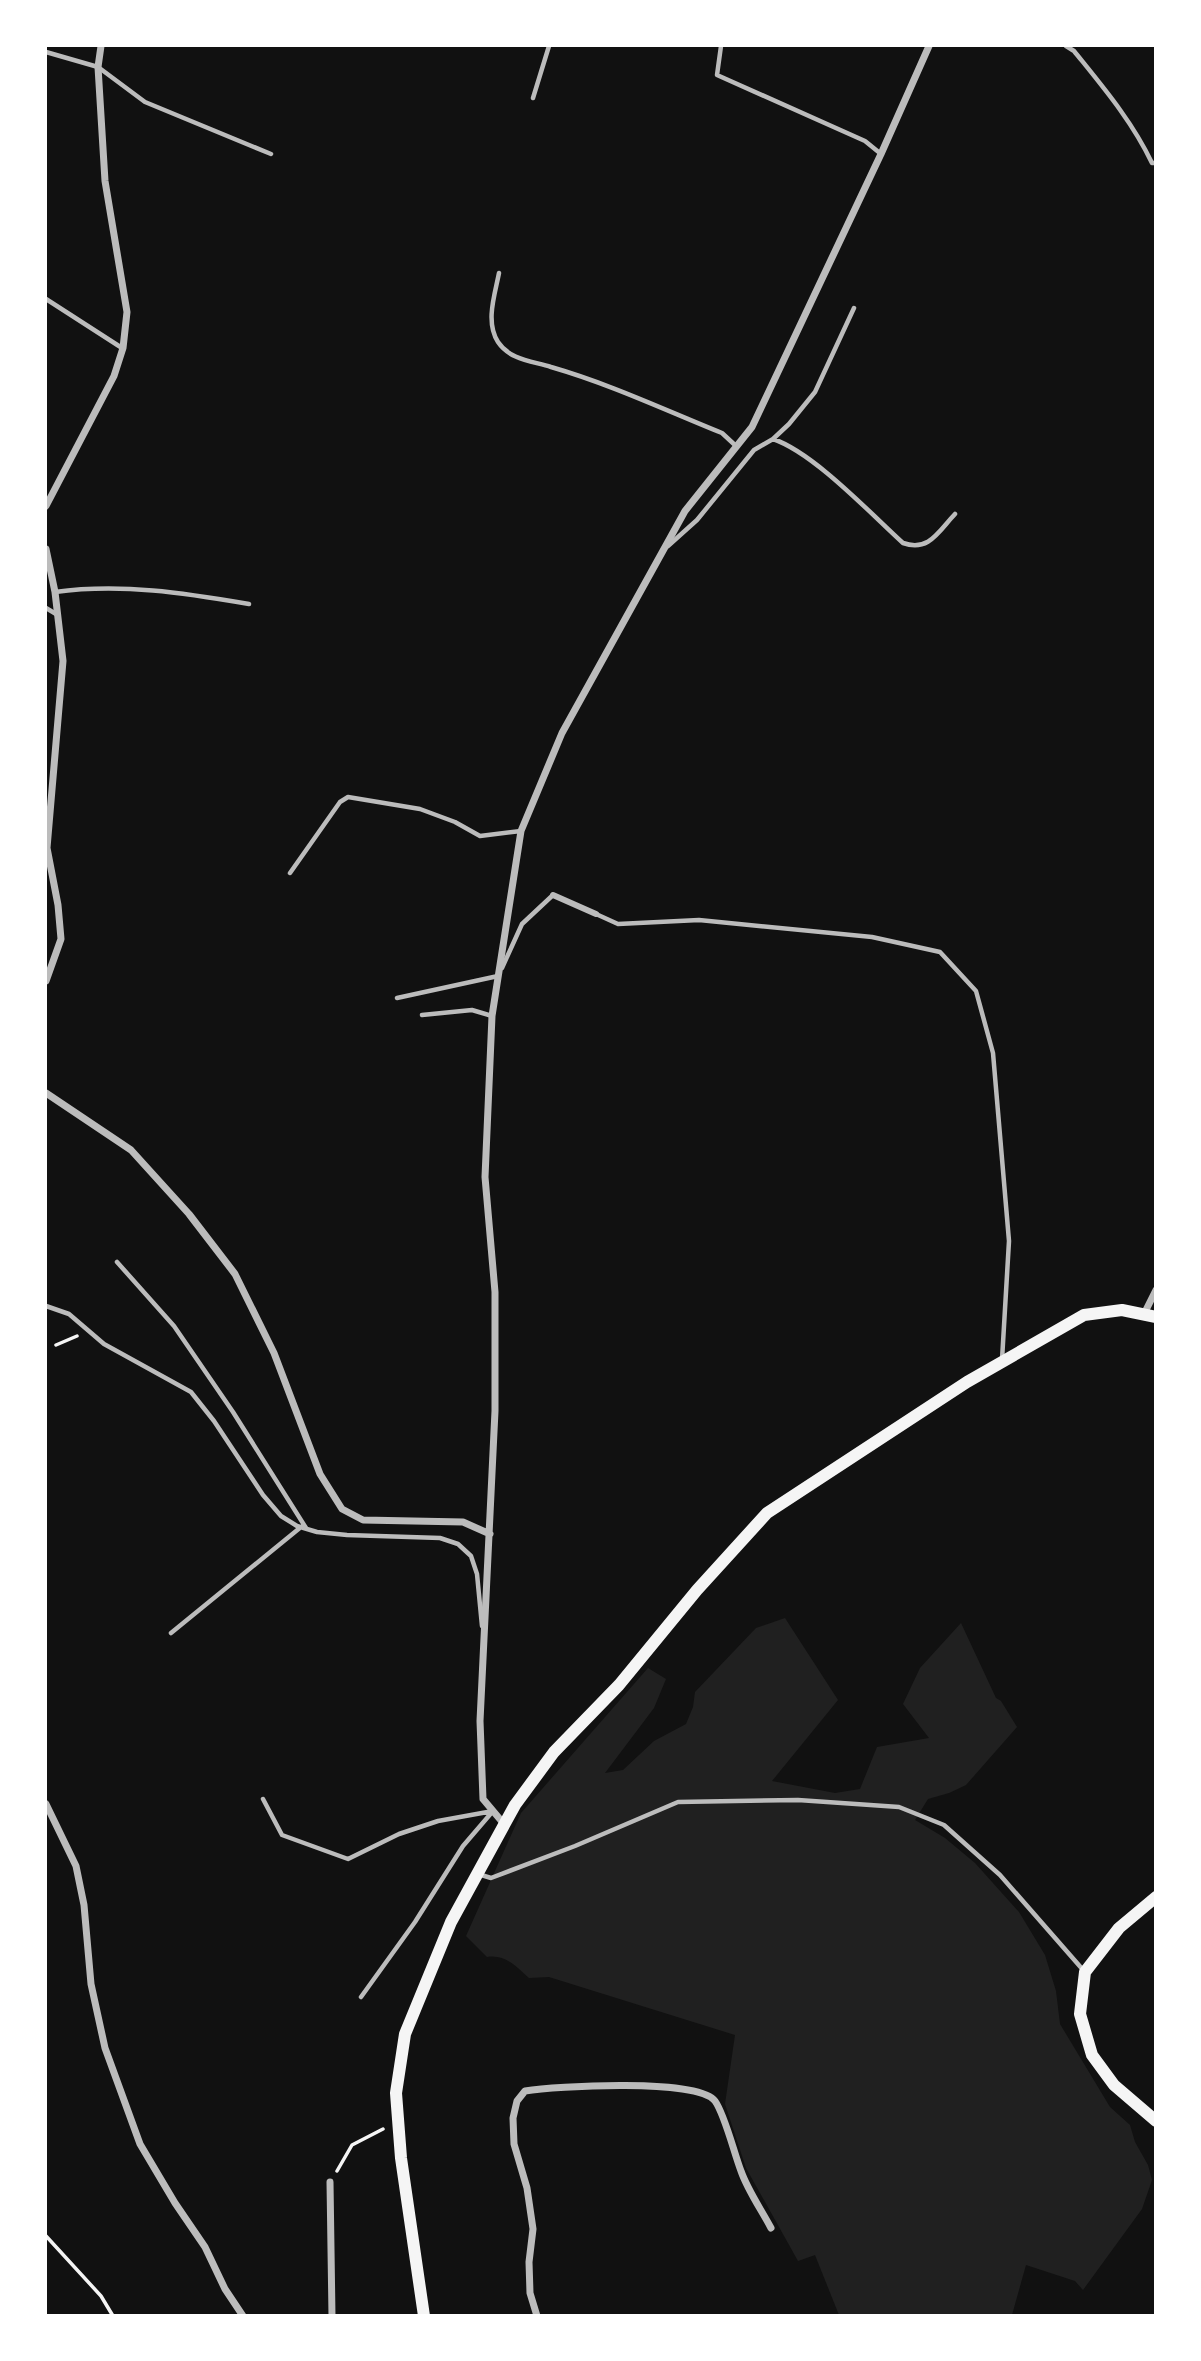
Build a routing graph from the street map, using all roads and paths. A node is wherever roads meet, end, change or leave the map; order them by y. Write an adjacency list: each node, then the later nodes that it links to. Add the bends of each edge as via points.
1 (101, 46): 7 (street)
2 (549, 46): 8 (lane)
3 (721, 46): 10 (lane, via 718,75 865,141)
4 (929, 46): 10 (street)
5 (1066, 46): 11 (lane, via 1110,96)
6 (46, 51): 7 (lane)
7 (98, 67): 9 (lane, via 145,102); 15 (street, via 105,181 127,312)
8 (533, 98)
9 (271, 154)
10 (881, 154): 17 (street, via 752,427)
11 (1156, 163)
12 (499, 273): 17 (lane, via 493,331 513,356 600,381 722,433)
13 (46, 299): 15 (lane)
14 (854, 308): 16 (lane, via 815,392)
15 (123, 348): 18 (street, via 114,376)
16 (773, 439): 19 (lane, via 806,456 903,544 915,548 926,544); 21 (lane, via 754,450 697,520)
17 (736, 447): 21 (street, via 685,512)
18 (46, 506)
19 (955, 514)
20 (46, 549): 22 (street)
21 (664, 549): 26 (street, via 562,733)
22 (55, 592): 23 (lane, via 89,587 173,591); 25 (street)
23 (249, 604)
24 (46, 608): 25 (lane)
25 (57, 614): 31 (street, via 63,661 47,848 61,939)
26 (521, 831): 27 (lane, via 480,836 420,809 348,797); 30 (street)
27 (289, 873)
28 (552, 895): 29 (street); 30 (lane, via 522,924)
29 (596, 914): 42 (lane, via 618,924 699,920 872,937 940,952 976,990 993,1053 1008,1228)
30 (498, 977): 32 (lane); 34 (street)
31 (46, 981)
32 (397, 998)
33 (422, 1015): 34 (lane, via 472,1010)
34 (492, 1016): 44 (street, via 485,1177 495,1292)
35 (46, 1093): 44 (street, via 131,1150 235,1273 274,1353 320,1474 342,1509 363,1520 463,1522)
36 (117, 1262): 43 (lane, via 174,1326)
37 (1156, 1290): 39 (street)
38 (46, 1307): 40 (lane, via 69,1314)
39 (1150, 1316): 42 (main road, via 1122,1310 1084,1315)
40 (89, 1331): 41 (path); 43 (lane, via 191,1392 263,1495 281,1516)
41 (56, 1345)
42 (1002, 1361): 50 (main road, via 767,1513 619,1685 554,1752)
43 (304, 1528): 45 (lane); 46 (lane, via 347,1535 440,1538 458,1544 471,1556 477,1574)
44 (490, 1534): 46 (street)
45 (171, 1633)
46 (484, 1651): 49 (street, via 480,1721 483,1799)
47 (263, 1799): 49 (lane, via 282,1835 348,1859 399,1834)
48 (46, 1804): 61 (street, via 76,1866 85,1905 91,1984 105,2048 140,2144)
49 (493, 1811): 50 (street); 54 (lane, via 463,1846)
50 (504, 1824): 51 (main road)
51 (478, 1873): 53 (lane, via 491,1878 678,1802 798,1800 899,1807 944,1825 1000,1875); 56 (main road, via 451,1922 405,2034 396,2092)
52 (1156, 1897): 53 (main road, via 1119,1928)
53 (1085, 1972): 55 (main road, via 1080,2014 1091,2055 1114,2085)
54 (361, 1997)
55 (1156, 2121)
56 (398, 2122): 57 (path, via 352,2144); 63 (main road)
57 (330, 2182): 62 (street)
58 (771, 2228): 64 (street, via 742,2175 713,2098 675,2089 616,2085 525,2091 513,2118 514,2144 533,2229 530,2293)
59 (46, 2236): 60 (path, via 102,2295)
60 (113, 2315)
61 (243, 2315)
62 (332, 2315)
63 (424, 2315)
64 (537, 2315)

